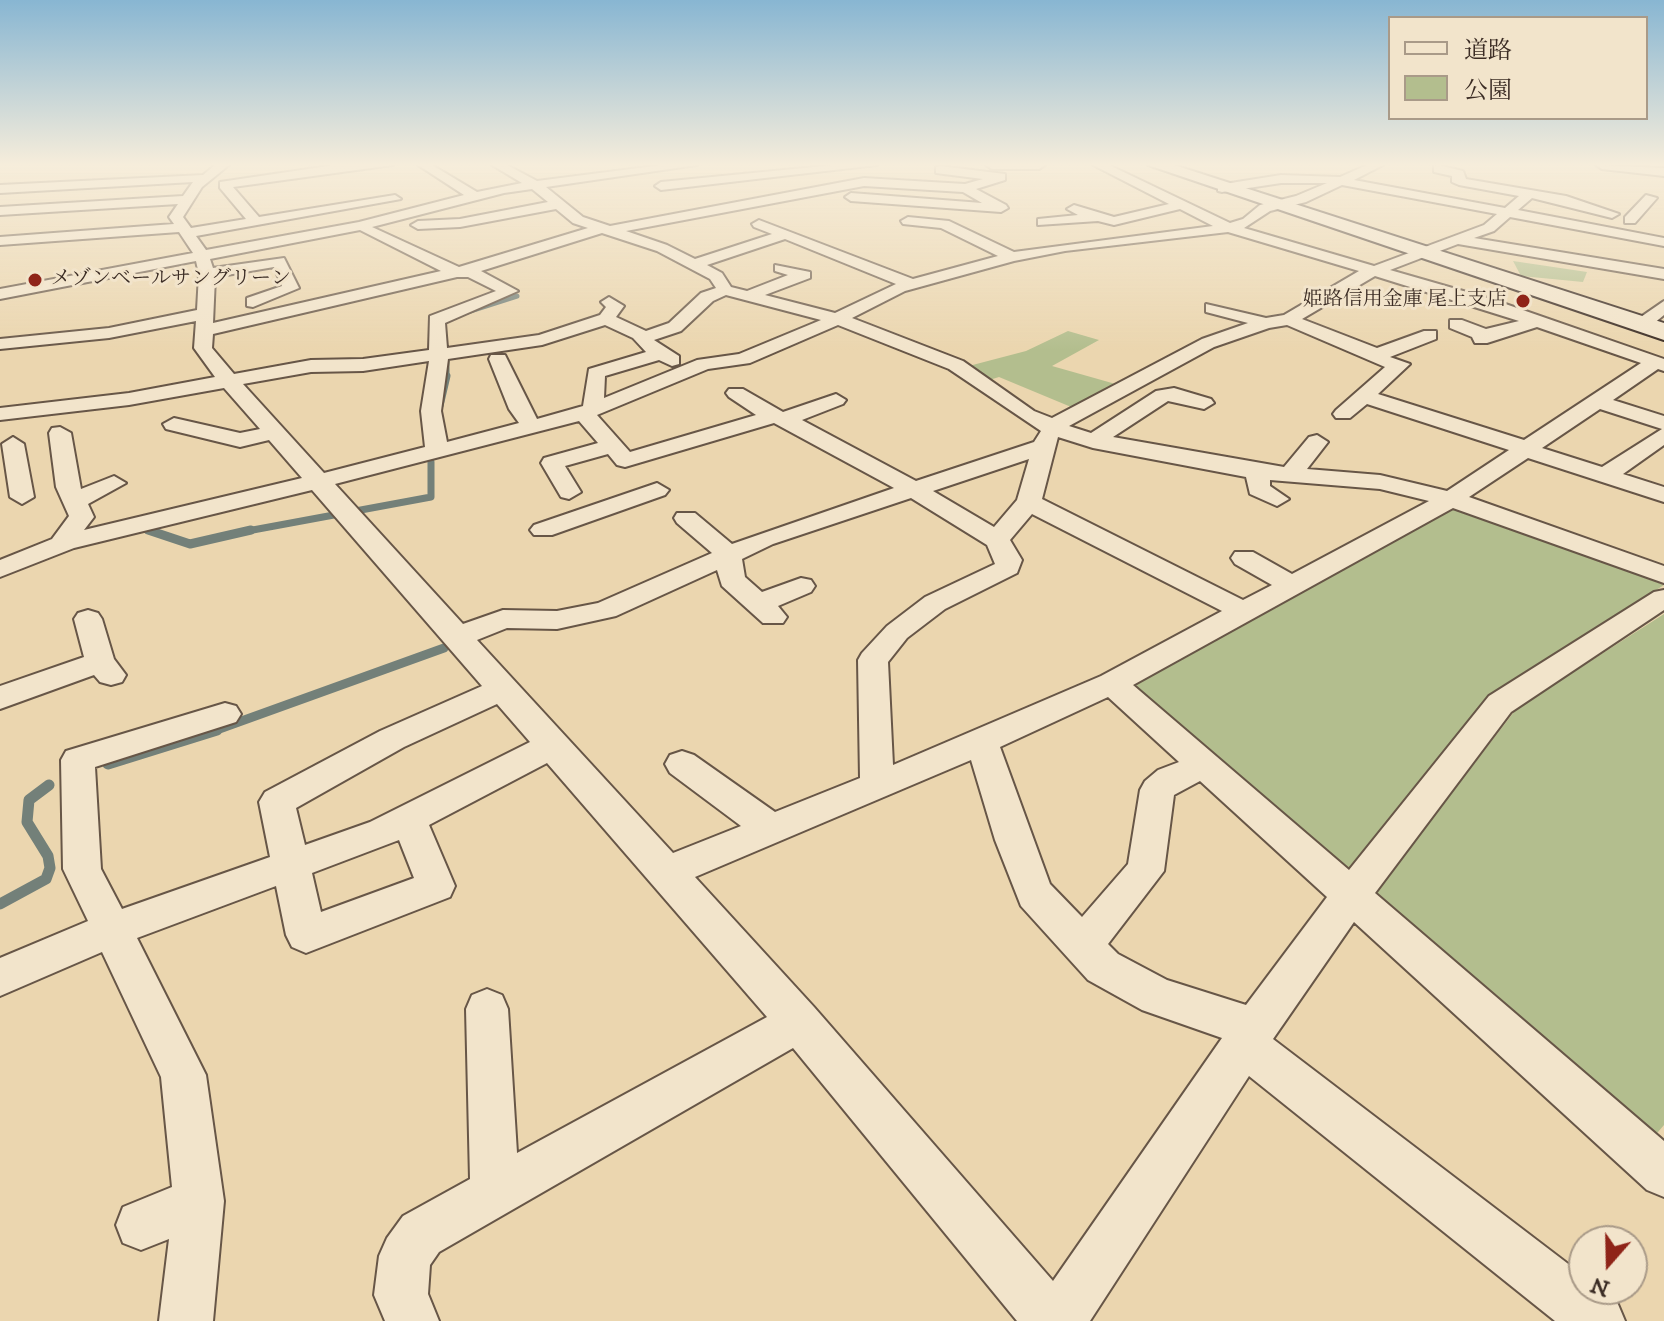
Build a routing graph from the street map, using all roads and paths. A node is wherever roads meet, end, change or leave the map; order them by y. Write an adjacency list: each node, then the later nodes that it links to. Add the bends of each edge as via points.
1 (43, 227): 20 (street)
2 (183, 227): 24 (street)
3 (234, 227): 24 (street)
4 (351, 227): 17 (street)
5 (404, 227): 19 (street)
6 (451, 227): 25 (street)
7 (595, 227): 21 (street)
8 (621, 227): 21 (street)
9 (705, 227): 30 (street)
10 (765, 227): 26 (street)
11 (949, 227): 36 (street)
12 (1226, 227): 18 (street)
13 (1233, 227): 18 (street)
14 (1339, 227): 34 (main road)
15 (1491, 227): 27 (street)
16 (1585, 227): 29 (street)
17 (345, 228): 23 (street)
18 (1229, 228): 33 (street); 36 (street)
19 (366, 229): 23 (street); 44 (street)
20 (0, 230)
21 (604, 230): 35 (street); 40 (street)
22 (826, 231): 26 (street)
23 (321, 233): 24 (street)
24 (192, 238): 28 (street); 32 (street); 45 (street); 53 (street)
25 (474, 238)
26 (789, 238): 30 (street); 48 (street)
27 (1458, 240): 34 (street); 46 (street)
28 (0, 241)
29 (1664, 242)
30 (752, 244): 40 (street)
31 (489, 245): 35 (street)
32 (148, 249)
33 (1299, 250): 37 (street); 38 (street)
34 (1425, 255): 39 (main road); 43 (street)
35 (515, 257): 44 (street)
36 (1012, 257): 48 (street)
37 (1323, 257): 41 (street); 43 (street)
38 (1278, 260)
39 (1448, 262): 51 (street, via 1461,286); 66 (main road)
40 (696, 264): 50 (street, via 716,276)
41 (1305, 266)
42 (780, 268): 52 (street, via 804,275)
43 (1374, 271): 51 (street); 62 (street)
44 (461, 272): 47 (street); 55 (street, via 510,291)
45 (207, 274): 49 (street, via 279,261); 60 (street)
46 (1664, 274)
47 (432, 277): 54 (street); 55 (street)
48 (913, 285): 56 (street)
49 (291, 288): 54 (street); 60 (street)
50 (725, 290): 52 (street); 69 (street, via 707,297 675,327)
51 (1458, 295): 63 (street)
52 (745, 297): 61 (street)
53 (4, 298)
54 (321, 301): 60 (street)
55 (482, 304): 71 (street, via 436,320)
56 (866, 306): 59 (street); 61 (street)
57 (1664, 306): 66 (street)
58 (1212, 308): 64 (street)
59 (899, 309)
60 (212, 314): 70 (street, via 109,333); 77 (street, via 203,348)
61 (840, 320): 76 (street, via 743,359); 91 (street, via 956,365)
62 (1289, 320): 64 (street); 73 (street)
63 (1539, 321): 65 (street, via 1483,337); 75 (street)
64 (1266, 323): 91 (street, via 1208,343)
65 (1456, 324)
66 (1641, 325): 67 (main road)
67 (1664, 332)
68 (1430, 335): 73 (street)
69 (642, 338): 71 (street, via 607,311 542,340); 72 (street)
70 (0, 344)
71 (446, 352): 77 (street, via 363,365 311,366); 97 (street, via 431,411)
72 (661, 354): 76 (street); 85 (street, via 596,373)
73 (1377, 355): 79 (street, via 1378,360 1400,364)
74 (498, 359): 89 (street)
75 (1660, 364): 81 (street)
76 (691, 370): 85 (street)
77 (229, 381): 83 (street, via 156,400); 90 (street)
78 (736, 393): 86 (street)
79 (1363, 396): 84 (street); 96 (street)
80 (836, 400): 86 (street)
81 (1597, 401): 87 (street); 96 (street)
82 (1204, 403): 93 (street, via 1163,395)
83 (0, 414)
84 (1343, 414)
85 (589, 416): 89 (street); 95 (street); 97 (street, via 547,440 450,460)
86 (779, 418): 95 (street, via 625,460); 104 (street, via 818,434)
87 (1664, 423)
88 (174, 424): 90 (street, via 240,440)
89 (531, 425): 97 (street)
90 (274, 432): 100 (street)
91 (1049, 434): 93 (street); 104 (street); 110 (street)
92 (1664, 435): 99 (street)
93 (1093, 441): 102 (street)
94 (1317, 442): 98 (street, via 1295,468)
95 (611, 446): 111 (street, via 552,463)
96 (1525, 449): 99 (street); 108 (street)
97 (442, 450): 100 (street)
98 (1296, 476): 102 (street); 108 (street, via 1403,478)
99 (1605, 476): 105 (street)
100 (320, 481): 115 (street); 125 (street)
101 (114, 483): 109 (street)
102 (1264, 487): 107 (street)
103 (657, 490): 111 (street)
104 (914, 490): 114 (street); 116 (street)
105 (1664, 495)
106 (22, 497): 109 (street, via 15,453 62,441)
107 (1230, 498)
108 (1451, 499): 119 (street); 120 (street)
109 (75, 501): 115 (street, via 82,517 64,537)
110 (1029, 502): 114 (street); 123 (street)
111 (575, 504): 113 (street)
112 (686, 518): 116 (street)
113 (543, 530)
114 (997, 540): 134 (street, via 1008,567 935,603 897,632 873,660)
115 (65, 543): 118 (street)
116 (728, 553): 121 (street, via 732,580 766,610); 125 (street, via 606,610 566,619 503,619)
117 (1244, 558): 120 (street)
118 (0, 569)
119 (1664, 575)
120 (1291, 584): 123 (street)
121 (801, 586)
122 (1664, 598): 139 (street, via 1500,704)
123 (1243, 611): 126 (street)
124 (88, 619): 128 (street, via 106,668)
125 (458, 637): 127 (street)
126 (1112, 683): 130 (street); 133 (street)
127 (503, 689): 131 (street); 137 (street, via 392,739 277,802)
128 (0, 698)
129 (225, 714): 140 (street, via 78,760 82,869)
130 (982, 742): 134 (street); 141 (street, via 1035,894)
131 (553, 745): 135 (street); 138 (street)
132 (682, 764): 136 (street)
133 (1205, 765): 139 (street); 141 (street, via 1157,790 1145,871)
134 (877, 785): 136 (street)
135 (409, 819): 137 (street); 137 (street, via 436,886 306,935)
136 (772, 829): 138 (street)
137 (289, 867): 140 (street)
138 (668, 872): 144 (street)
139 (1351, 895): 145 (street); 146 (street)
140 (111, 930): 142 (street); 148 (street, via 183,1075)
141 (1083, 945): 145 (street, via 1103,967)
142 (0, 977)
143 (487, 1009): 147 (street)
144 (799, 1022): 147 (street); 152 (street)
145 (1250, 1036): 152 (street); 153 (street)
146 (1664, 1173)
147 (495, 1190): 151 (street, via 421,1234 405,1256 401,1295)
148 (199, 1201): 149 (street); 150 (street)
149 (141, 1225)
150 (186, 1321)
151 (412, 1321)
152 (1055, 1321)
153 (1598, 1321)

